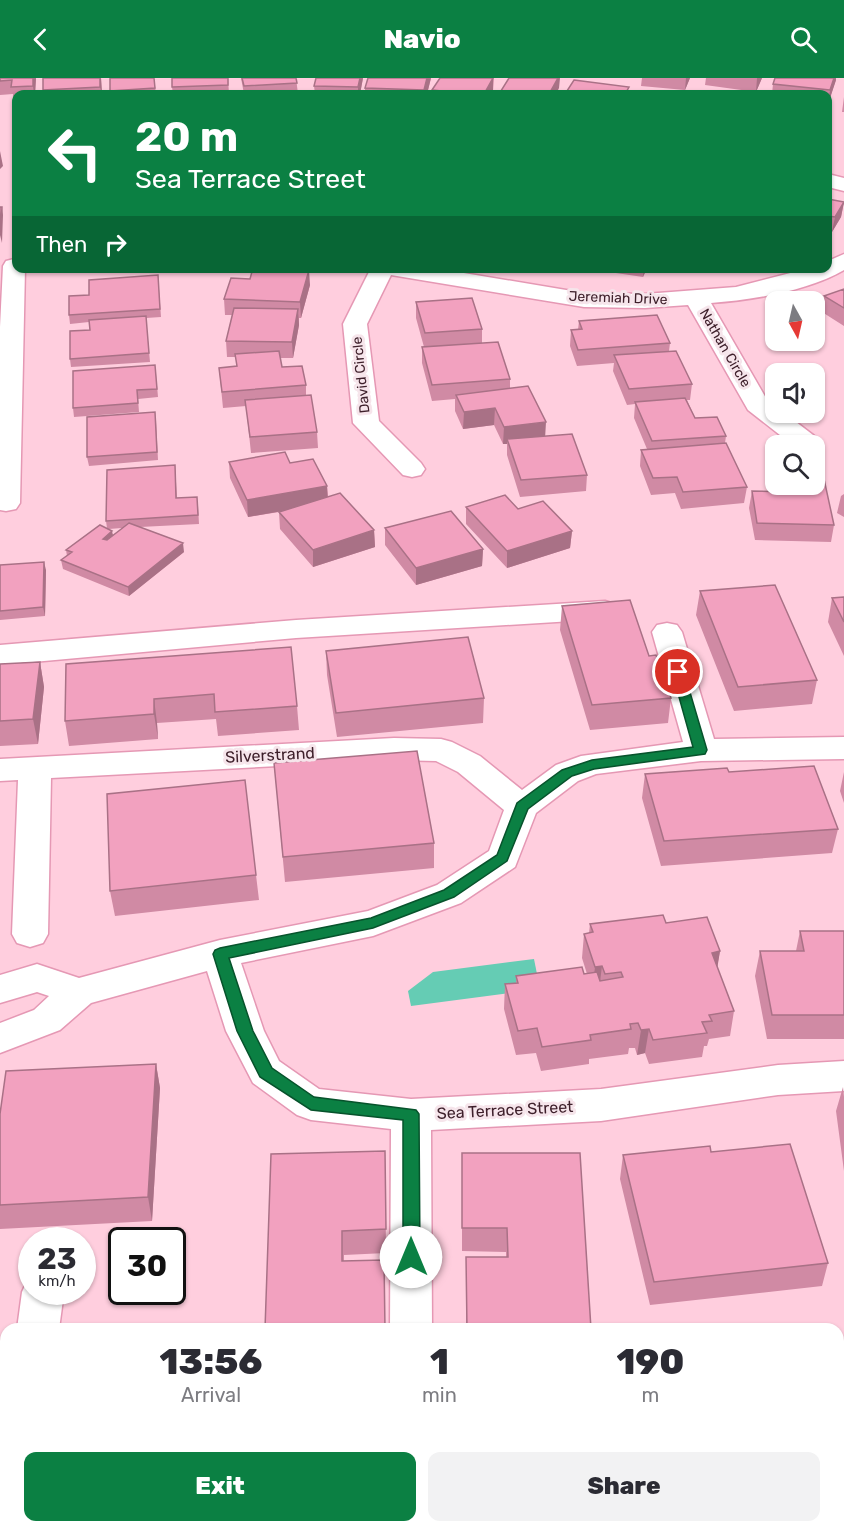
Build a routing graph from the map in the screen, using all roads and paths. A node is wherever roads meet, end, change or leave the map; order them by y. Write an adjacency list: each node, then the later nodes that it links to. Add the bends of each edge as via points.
1 (10, 267): 8 (street)
2 (380, 273): 7 (street, David Circle, via 355,324 366,423)
3 (419, 273): 5 (street, Jeremiah Drive, via 584,300 645,302)
4 (819, 273): 5 (street, Jeremiah Drive, via 776,286)
5 (697, 298): 6 (street, Nathan Circle, via 758,405)
6 (796, 435)
7 (412, 469)
8 (6, 503)
9 (625, 608): 11 (street, via 296,628)
10 (667, 632): 13 (street)
11 (0, 655)
12 (844, 748): 13 (street)
13 (701, 750): 16 (street, via 592,765 567,773)
14 (34, 768): 15 (street, Silverstrand); 16 (street, Silverstrand, via 394,749 441,750 469,764); 17 (street)
15 (0, 770)
16 (522, 807): 18 (street, via 502,858 449,894 373,922)
17 (30, 934)
18 (220, 954): 20 (street); 23 (street, Sea Terrace Street, via 245,1031 266,1072 311,1104)
19 (0, 989): 20 (street, via 37,978)
20 (79, 992): 21 (street, via 47,1020)
21 (0, 1038)
22 (844, 1076): 23 (street, Sea Terrace Street, via 778,1080 601,1106)
23 (411, 1114): 26 (street)
24 (42, 1305): 25 (street)
25 (39, 1323)
26 (411, 1323)

